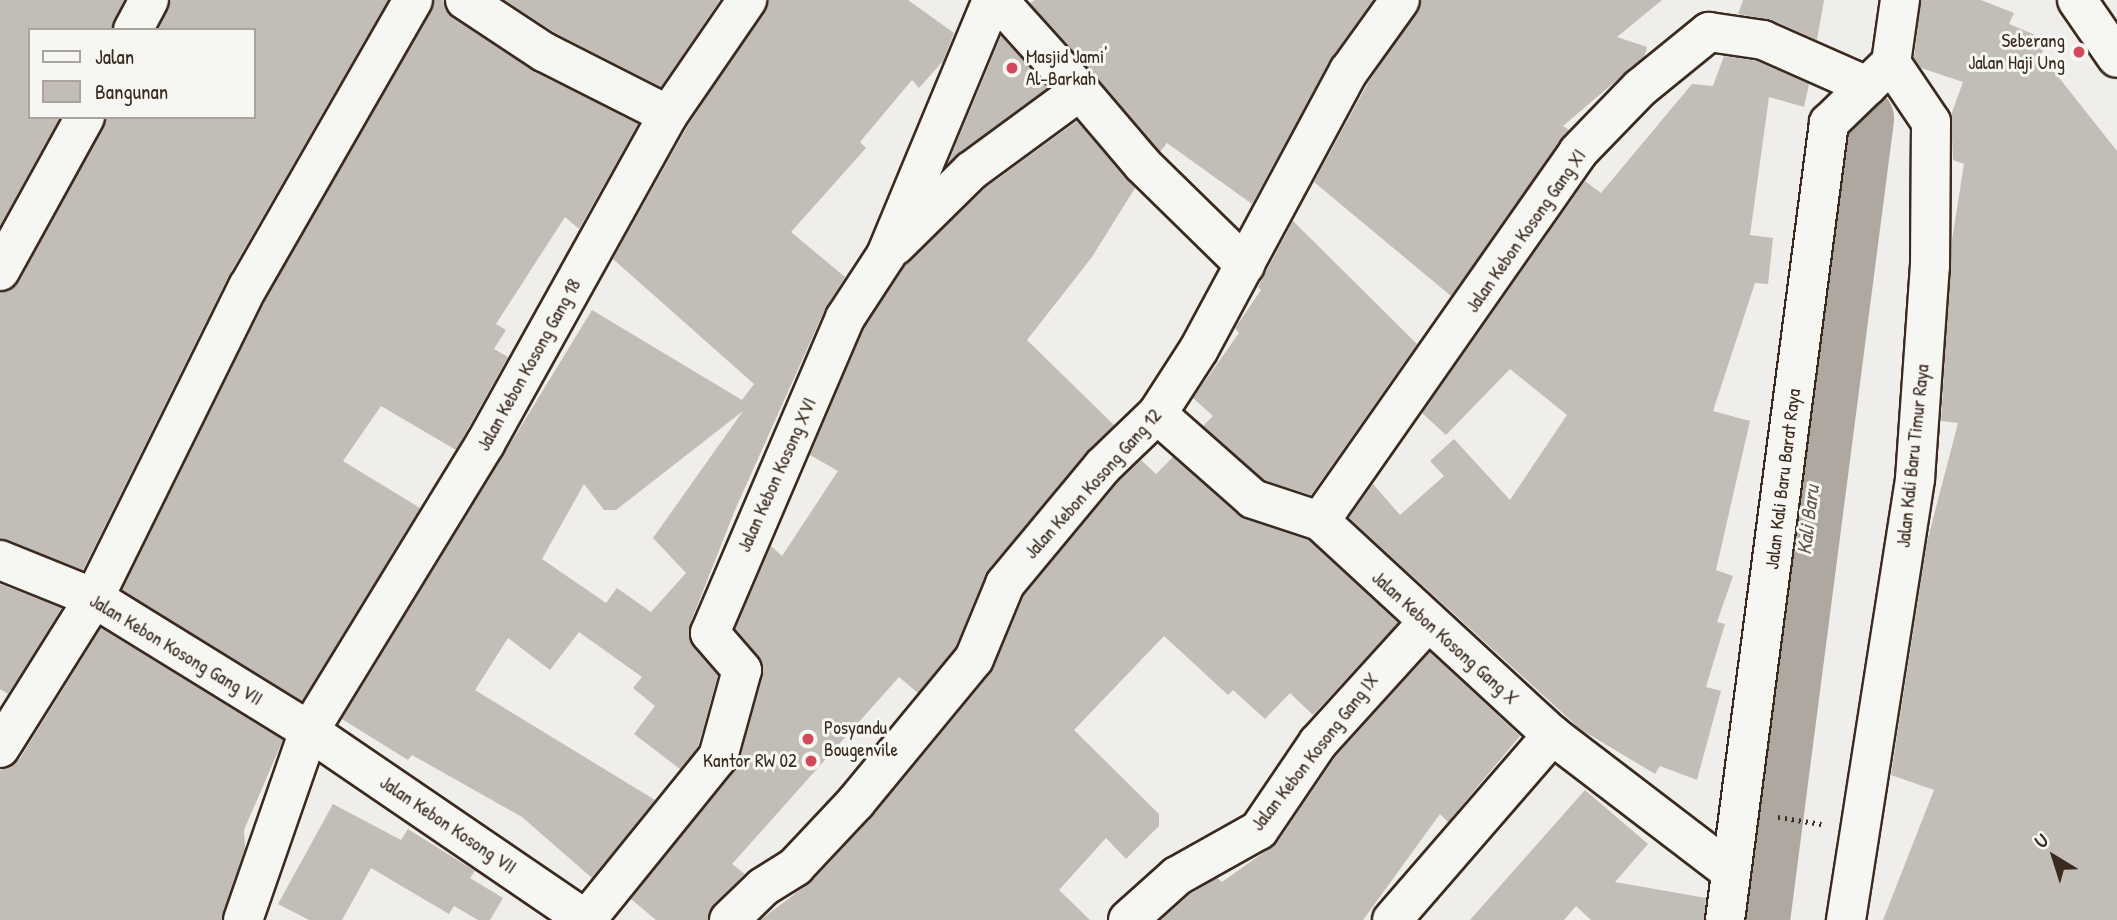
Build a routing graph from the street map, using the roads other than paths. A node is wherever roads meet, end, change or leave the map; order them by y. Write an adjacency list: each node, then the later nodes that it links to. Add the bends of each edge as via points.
1 (149, 0): 9 (street)
2 (413, 0): 21 (street, via 248,287)
3 (465, 0): 13 (street, via 544,52)
4 (747, 0): 13 (street, Jalan Kebon Kosong Gang 18)
5 (995, 0): 12 (street); 15 (street, Jalan Kebon Kosong XVI)
6 (1400, 0): 16 (street, Jalan Kebon Kosong Gang 12, via 1349,71)
7 (1900, 0): 11 (street)
8 (2077, 0): 10 (street)
9 (134, 28)
10 (2117, 58)
11 (1879, 75): 19 (street, Jalan Kebon Kosong Gang XI, via 1763,40 1709,32 1640,88 1578,152); 26 (street, Jalan Kali Baru Barat Raya, via 1829,123); 33 (street, Jalan Kali Baru Timur Raya, via 1931,122 1930,266 1915,480)
12 (1080, 91): 15 (street, via 971,171); 16 (street, via 1143,165)
13 (668, 115): 23 (street, Jalan Kebon Kosong Gang 18, via 485,444)
14 (84, 119): 17 (street)
15 (886, 255): 28 (street, Jalan Kebon Kosong XVI, via 845,318 710,633 742,670 718,757)
16 (1245, 265): 18 (street, Jalan Kebon Kosong Gang 12)
17 (0, 271)
18 (1157, 414): 19 (street, Jalan Kebon Kosong Gang X, via 1253,499); 29 (street, Jalan Kebon Kosong Gang 12, via 1103,466 1005,584 974,659 856,802 796,866 763,887)
19 (1320, 522): 22 (street, Jalan Kebon Kosong Gang X)
20 (0, 561): 21 (street, Jalan Kebon Kosong Gang VII)
21 (94, 598): 23 (street, Jalan Kebon Kosong Gang VII); 25 (street)
22 (1427, 623): 24 (street, Jalan Kebon Kosong Gang X); 30 (street, Jalan Kebon Kosong Gang IX, via 1318,743 1259,830 1177,876)
23 (309, 731): 27 (street, Jalan Kebon Kosong Gang 18); 28 (street, Jalan Kebon Kosong VII)
24 (1552, 735): 26 (street, Jalan Kebon Kosong Gang X); 31 (street)
25 (0, 748)
26 (1731, 873): 32 (street, Jalan Kali Baru Barat Raya)
27 (243, 920)
28 (586, 920)
29 (729, 920)
30 (1128, 920)
31 (1392, 920)
32 (1725, 920)
33 (1846, 920)

